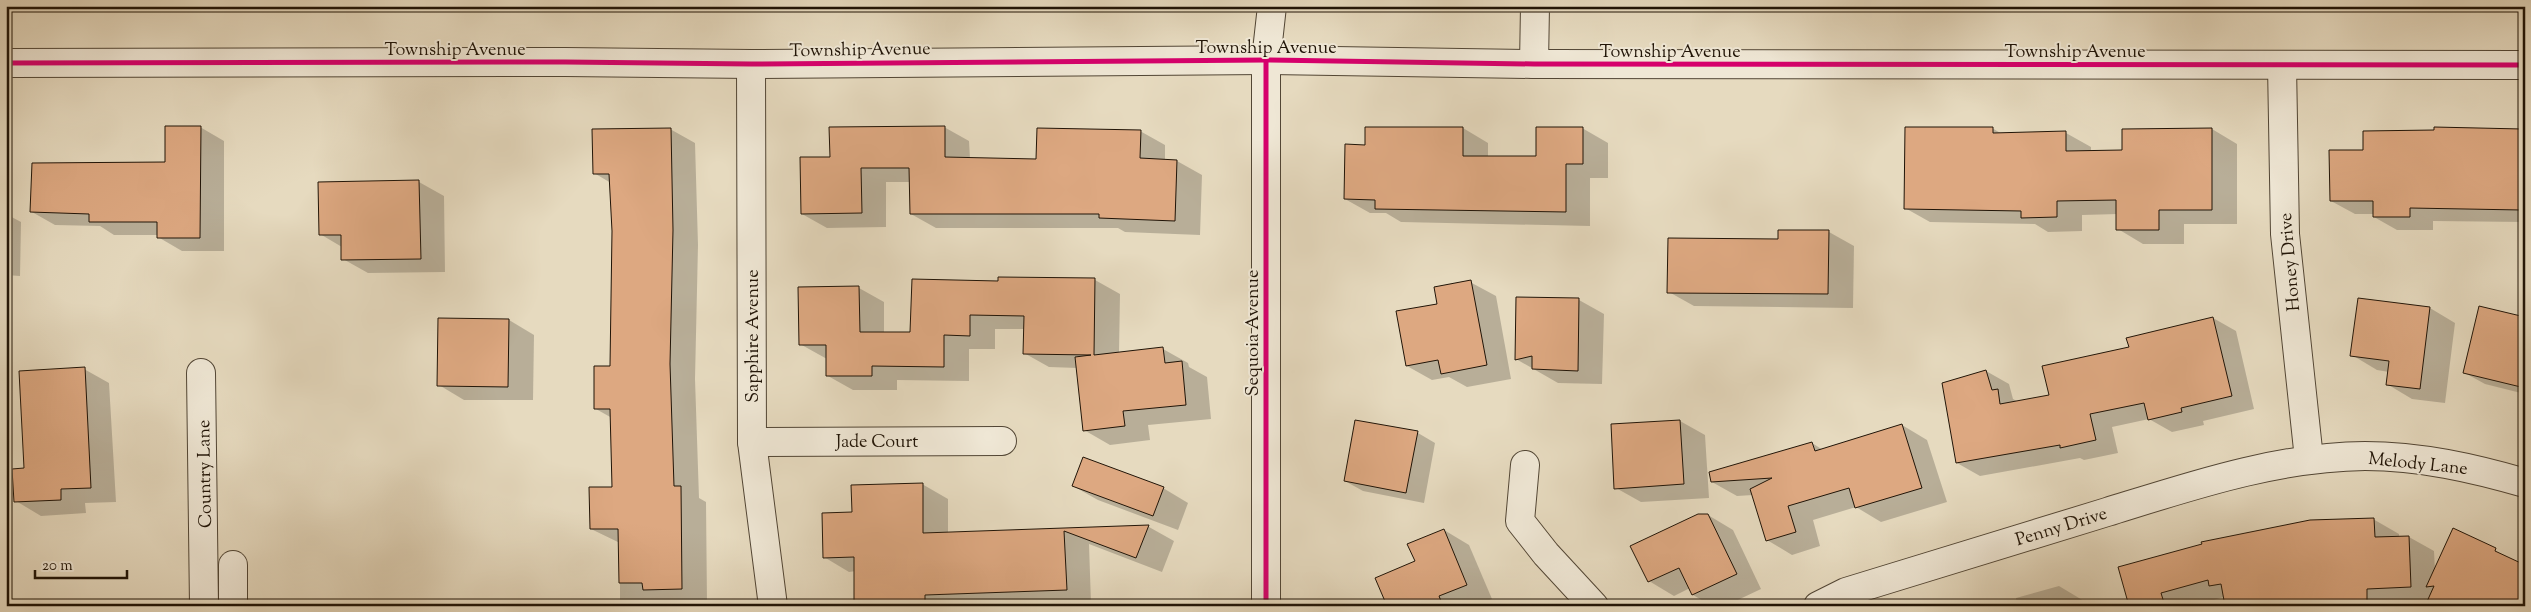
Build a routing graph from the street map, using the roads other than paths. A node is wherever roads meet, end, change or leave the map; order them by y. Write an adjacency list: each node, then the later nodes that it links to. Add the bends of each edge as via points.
1 (1272, 6): 3 (street, Sequoia Avenue)
2 (1534, 6): 6 (street)
3 (1266, 60): 5 (street, Township Avenue); 6 (street, Township Avenue); 19 (street, Sequoia Avenue)
4 (6, 64): 5 (street, Township Avenue)
5 (751, 64): 11 (street, Sapphire Avenue)
6 (1534, 64): 7 (street, Township Avenue)
7 (2282, 65): 8 (street, Township Avenue); 12 (street, Honey Drive, via 2285,234)
8 (2525, 65)
9 (201, 373): 16 (street, Country Lane)
10 (1002, 441): 11 (street, Jade Court)
11 (752, 442): 18 (street, Sapphire Avenue)
12 (2309, 459): 14 (street, Melody Lane, via 2366,456 2420,459 2478,469); 21 (street, Penny Drive, via 2222,477 1846,592)
13 (1525, 466): 20 (street, via 1520,521)
14 (2525, 483)
15 (233, 565): 17 (street)
16 (204, 606)
17 (233, 606)
18 (773, 606)
19 (1266, 606)
20 (1594, 606)
21 (1818, 606)

